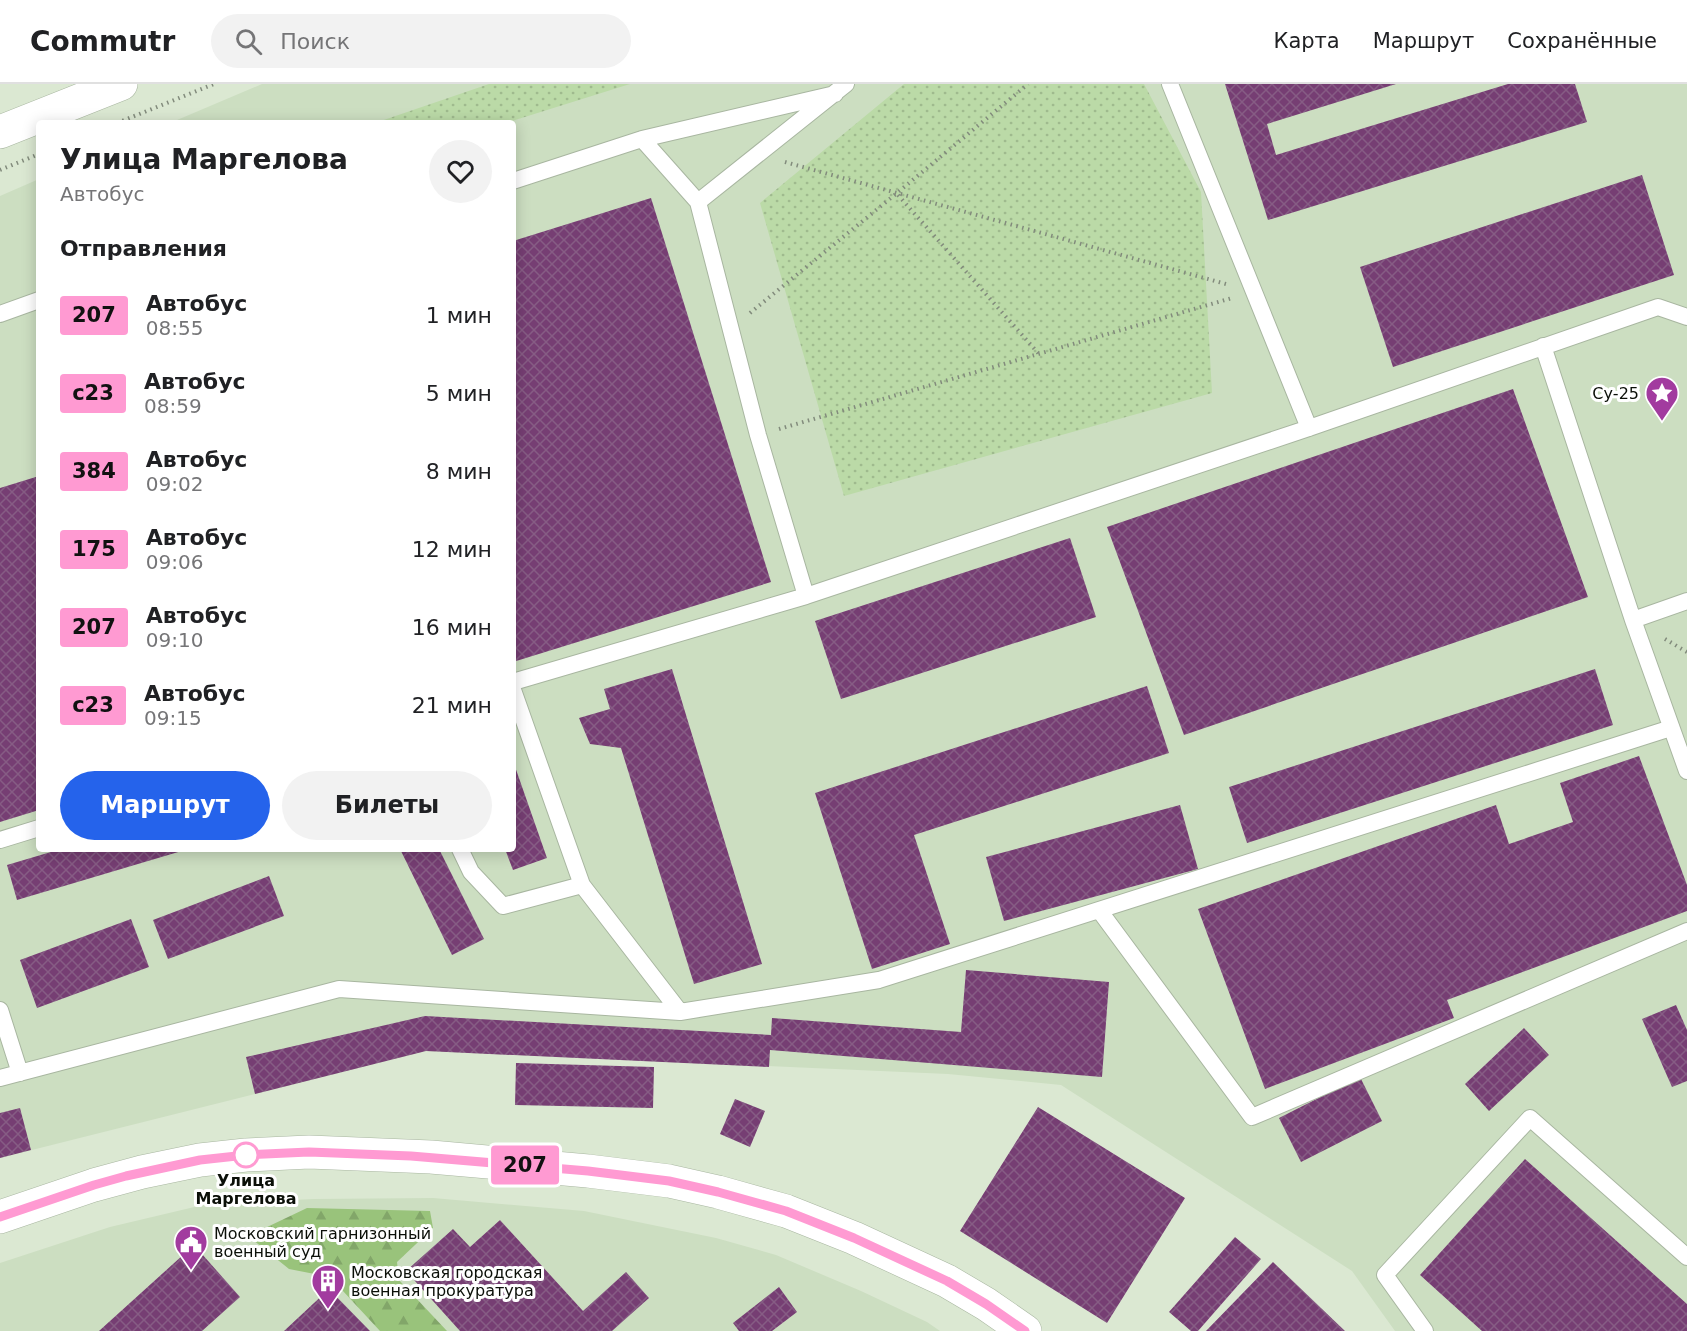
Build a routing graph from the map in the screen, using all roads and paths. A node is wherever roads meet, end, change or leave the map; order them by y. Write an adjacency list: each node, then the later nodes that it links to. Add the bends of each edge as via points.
1 (121, 84): 7 (street)
2 (214, 84): 6 (path)
3 (1028, 84): 13 (path)
4 (1170, 84): 15 (lane)
5 (840, 89): 8 (lane); 10 (lane)
6 (124, 120)
7 (0, 132)
8 (642, 139): 12 (lane); 14 (lane)
9 (36, 155): 11 (path)
10 (758, 155): 13 (path); 14 (lane)
11 (0, 170)
12 (516, 180)
13 (897, 193): 15 (path); 19 (path); 21 (path)
14 (698, 202): 19 (lane)
15 (1254, 292): 21 (path); 22 (lane)
16 (36, 301): 17 (lane)
17 (0, 314)
18 (1687, 317): 20 (lane, via 1658,307)
19 (730, 328): 23 (lane)
20 (1543, 346): 22 (lane); 26 (lane)
21 (1039, 354): 23 (path)
22 (1309, 428): 24 (lane)
23 (758, 435): 24 (lane)
24 (806, 596): 27 (lane)
25 (1687, 601): 26 (lane)
26 (1633, 620): 29 (lane)
27 (516, 681)
28 (516, 698): 34 (lane)
29 (1671, 728): 30 (lane); 35 (lane)
30 (1687, 771)
31 (36, 829): 32 (lane)
32 (0, 840)
33 (461, 852): 34 (lane, via 471,872 503,906)
34 (582, 885): 38 (lane)
35 (1099, 910): 36 (lane, via 1252,1117); 38 (lane, via 879,980)
36 (1687, 931)
37 (0, 1010): 39 (lane)
38 (680, 1012): 39 (lane, via 339,989)
39 (20, 1073): 40 (lane)
40 (0, 1078)
41 (0, 1217): 43 (street, via 133,1175 200,1160 246,1155 395,1155 588,1171 669,1181 786,1211 947,1281)
42 (1687, 1257): 44 (lane, via 1530,1118 1385,1275)
43 (1025, 1331)
44 (1425, 1331)

